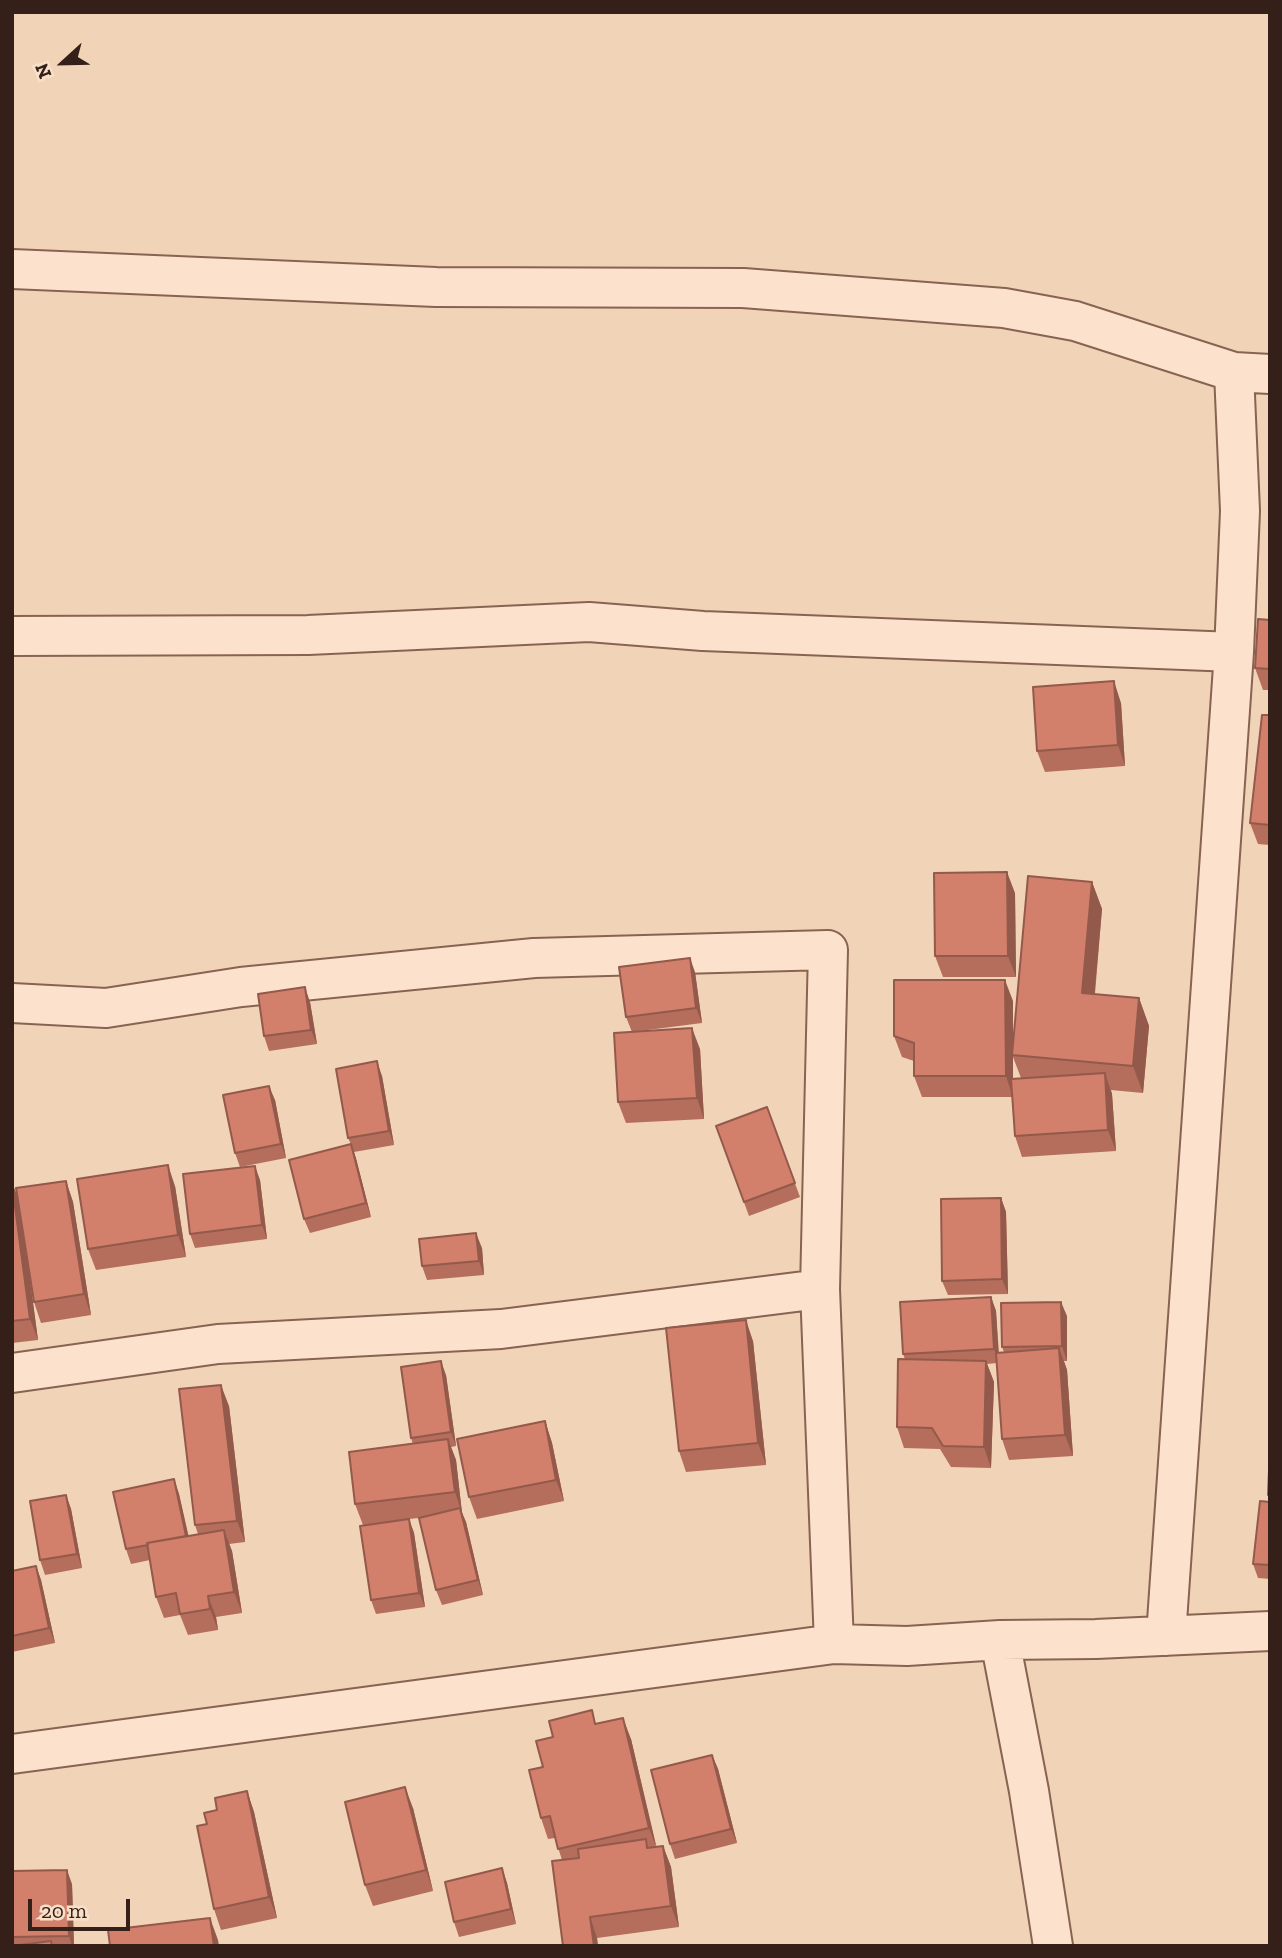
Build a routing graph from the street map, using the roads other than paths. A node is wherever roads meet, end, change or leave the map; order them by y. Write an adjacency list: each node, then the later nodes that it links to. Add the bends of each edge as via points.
1 (12, 269): 2 (street, via 436,287 744,288 1003,308 1075,321)
2 (1252, 373): 4 (street)
3 (12, 636): 4 (street, via 308,635 589,622 703,631)
4 (1234, 652): 9 (street)
5 (12, 1003): 6 (street, via 106,1008 241,987 534,958 828,950)
6 (820, 1289): 7 (street, via 501,1329 218,1344); 11 (street)
7 (12, 1373)
8 (1270, 1631): 9 (street)
9 (1166, 1636): 10 (street)
10 (1000, 1640): 11 (street, via 907,1646); 13 (street)
11 (834, 1644): 12 (street)
12 (12, 1754)
13 (1053, 1946)

